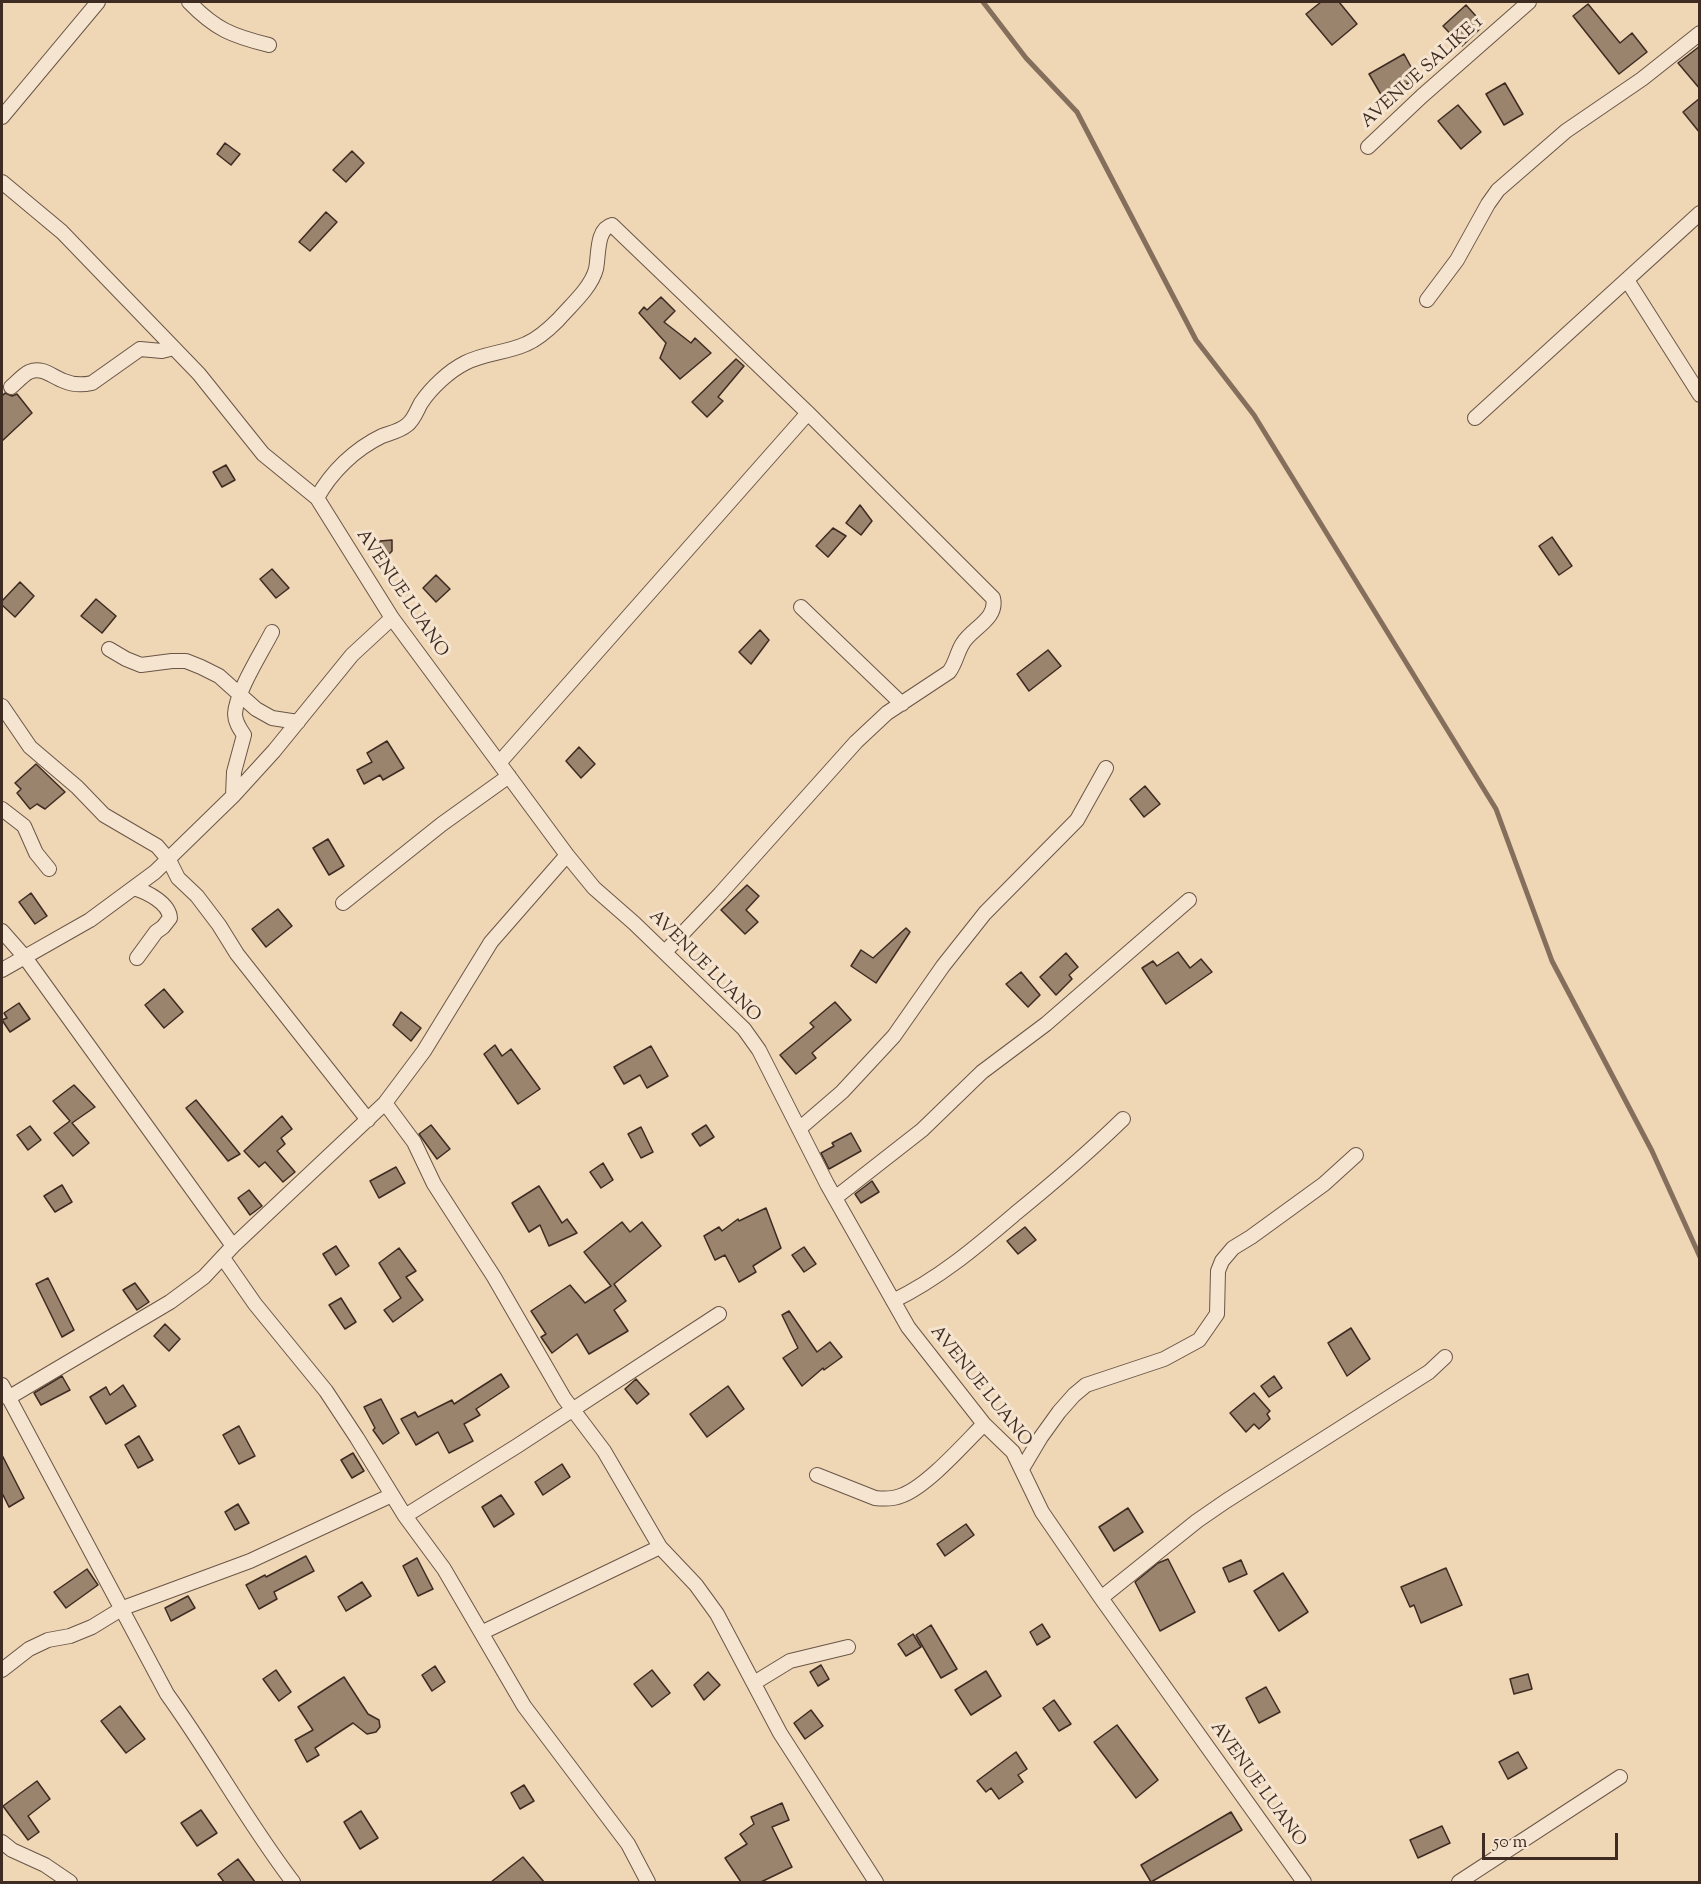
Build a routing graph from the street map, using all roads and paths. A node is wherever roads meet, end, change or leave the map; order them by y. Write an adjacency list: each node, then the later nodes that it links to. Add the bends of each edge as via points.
1 (98, 2): 6 (street)
2 (189, 2): 5 (street, via 206,20 226,32)
3 (1529, 2): 7 (street, AVENUE SALIKE 1)
4 (1700, 33): 11 (street, via 1566,131 1498,190 1457,260)
5 (269, 45)
6 (2, 117)
7 (1368, 147)
8 (2, 182): 12 (street, AVENUE LUANO, via 62,232)
9 (1700, 213): 10 (street)
10 (1627, 280): 14 (street); 16 (street)
11 (1427, 300)
12 (174, 348): 13 (street, via 140,349 85,385 38,370 29,372); 17 (street, AVENUE LUANO, via 263,454)
13 (11, 387)
14 (1700, 395)
15 (808, 413): 17 (street, via 612,225 601,233 595,272 587,286 552,326 525,345 462,364 427,393 406,426 371,442 350,458); 23 (street, via 995,604 992,613 961,645 954,666); 26 (street)
16 (1475, 418)
17 (316, 498): 19 (street, AVENUE LUANO)
18 (801, 607): 23 (street)
19 (392, 618): 25 (street, via 352,655); 26 (street, AVENUE LUANO)
20 (272, 632): 22 (street)
21 (109, 649): 22 (street, via 141,665 186,662 219,676)
22 (241, 695): 25 (street, via 256,710 272,718); 29 (street, via 235,713 244,735 234,772)
23 (902, 704): 38 (street, via 856,742)
24 (2, 711): 32 (street, via 30,747 104,815 157,846)
25 (298, 722): 29 (street)
26 (499, 763): 28 (street, AVENUE LUANO)
27 (1106, 768): 45 (street, via 1077,820 985,913 894,1036 842,1092)
28 (509, 776): 31 (street, AVENUE LUANO); 36 (street)
29 (233, 796): 32 (street)
30 (2, 809): 33 (street, via 24,826)
31 (567, 855): 38 (street, AVENUE LUANO, via 594,888); 42 (street, via 491,942 424,1052)
32 (169, 860): 34 (street); 44 (street, via 178,878 197,896 237,954)
33 (49, 870)
34 (134, 888): 39 (street, via 90,920); 40 (street, via 170,912 164,927)
35 (1189, 900): 47 (street, via 1046,1024 982,1072 922,1130)
36 (343, 903)
37 (2, 931): 39 (street)
38 (665, 952): 45 (street, AVENUE LUANO, via 744,1029 759,1050)
39 (24, 956): 41 (street); 48 (street)
40 (137, 958)
41 (2, 970)
42 (385, 1103): 44 (street); 55 (street, via 414,1143 434,1184)
43 (1123, 1119): 50 (street, via 969,1253 939,1276)
44 (368, 1120): 48 (street)
45 (799, 1129): 47 (street, AVENUE LUANO)
46 (1356, 1155): 57 (street, via 1324,1184 1233,1248 1218,1271 1217,1314 1199,1340 1164,1359 1086,1385 1059,1412)
47 (835, 1198): 50 (street, AVENUE LUANO)
48 (233, 1246): 49 (street)
49 (223, 1258): 54 (street, via 170,1302); 59 (street, via 326,1391)
50 (893, 1301): 56 (street, AVENUE LUANO, via 908,1327)
51 (719, 1314): 55 (street)
52 (1445, 1358): 62 (street, via 1197,1521)
53 (2, 1384): 54 (street)
54 (8, 1398): 63 (street)
55 (573, 1410): 60 (street); 61 (street, via 604,1452)
56 (984, 1424): 57 (street, AVENUE LUANO, via 1007,1445); 58 (street, via 932,1475 903,1495 875,1498)
57 (1022, 1469): 62 (street, AVENUE LUANO, via 1042,1512)
58 (817, 1475)
59 (392, 1495): 60 (street); 63 (street, via 250,1561)
60 (405, 1516): 64 (street)
61 (660, 1547): 64 (street); 67 (street, via 717,1614)
62 (1101, 1598): 74 (street, AVENUE LUANO)
63 (123, 1608): 66 (street, via 92,1627 29,1649); 71 (street, via 167,1694 252,1827)
64 (483, 1632): 72 (street, via 524,1706 628,1844)
65 (848, 1647): 67 (street, via 790,1661)
66 (2, 1670)
67 (754, 1683): 73 (street, via 780,1733)
68 (1620, 1776): 75 (street)
69 (2, 1842): 70 (street)
70 (69, 1882)
71 (293, 1882)
72 (648, 1882)
73 (876, 1882)
74 (1304, 1882)
75 (1459, 1882)

